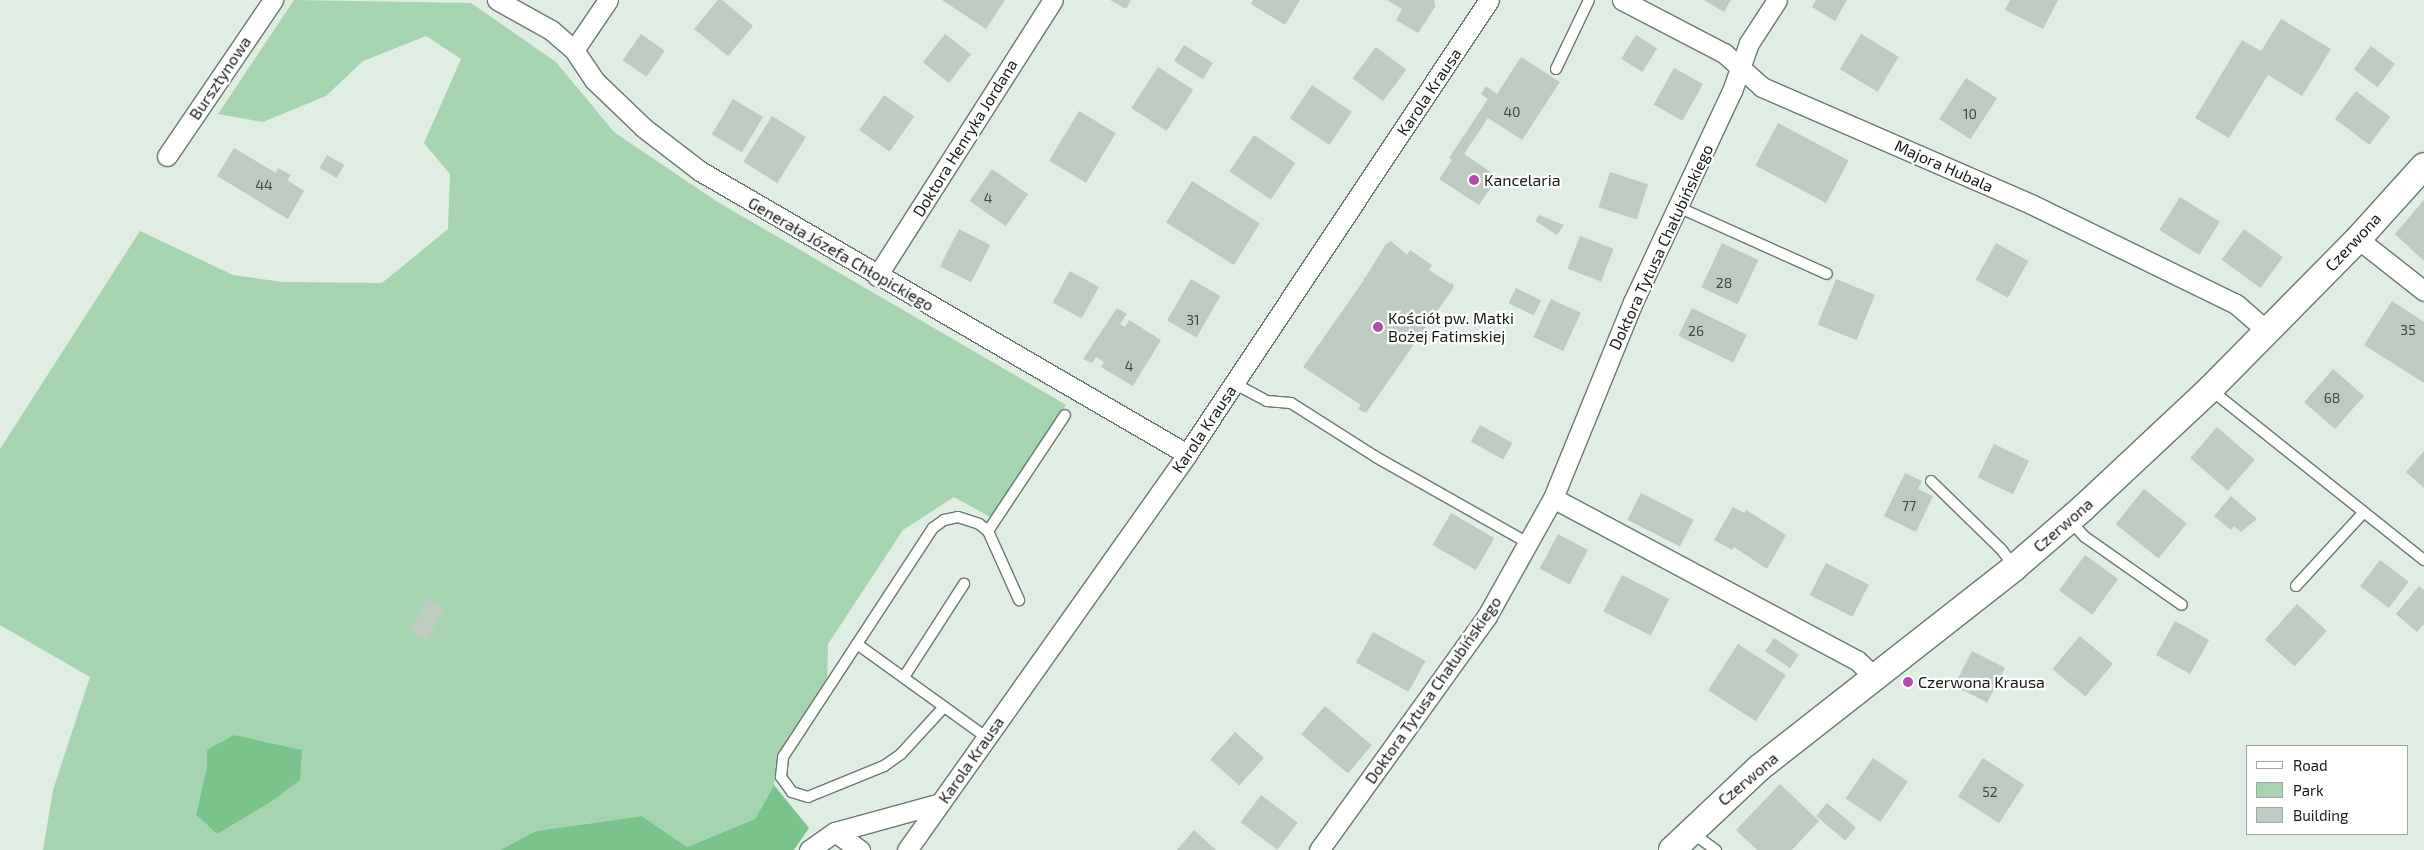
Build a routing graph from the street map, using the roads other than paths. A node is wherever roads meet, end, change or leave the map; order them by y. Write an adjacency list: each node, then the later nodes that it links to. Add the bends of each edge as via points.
1 (273, 0): 12 (street, Bursztynowa)
2 (497, 0): 9 (street, Generała Józefa Chłopickiego, via 551,30)
3 (608, 0): 9 (street)
4 (1053, 0): 17 (street, Doktora Henryka Jordana)
5 (1490, 0): 20 (street, Karola Krausa)
6 (1589, 0): 11 (lane)
7 (1622, 0): 10 (street, Majora Hubala, via 1724,53)
8 (1777, 0): 10 (street, Doktora Tytusa Chałubińskiego, via 1749,43)
9 (574, 50): 17 (street, Generała Józefa Chłopickiego, via 594,80 637,121 700,171)
10 (1740, 68): 14 (street, Doktora Tytusa Chałubińskiego); 19 (street, Majora Hubala, via 1762,87 2031,204 2236,304)
11 (1556, 69)
12 (167, 156)
13 (2424, 166): 15 (street, Czerwona)
14 (1678, 207): 16 (lane); 25 (street, Doktora Tytusa Chałubińskiego, via 1632,302)
15 (2358, 239): 18 (street); 19 (street, Czerwona)
16 (1826, 274)
17 (878, 276): 23 (street, Generała Józefa Chłopickiego)
18 (2424, 291)
19 (2267, 331): 21 (street, Czerwona)
20 (1235, 384): 23 (street, Karola Krausa); 29 (lane, via 1267,401 1291,403 1376,457)
21 (2210, 389): 26 (lane); 27 (street, Czerwona)
22 (1065, 415): 28 (lane)
23 (1187, 454): 40 (street, Karola Krausa)
24 (1931, 481): 31 (lane, via 2001,549)
25 (1553, 498): 29 (street, Doktora Tytusa Chałubińskiego); 38 (street, via 1857,660)
26 (2364, 512): 30 (lane); 33 (lane)
27 (2069, 520): 31 (street, Czerwona); 35 (lane, via 2085,537)
28 (988, 531): 34 (lane); 36 (lane, via 979,524 958,517 944,520 933,528)
29 (1528, 543): 47 (street, Doktora Tytusa Chałubińskiego, via 1487,616)
30 (2424, 560)
31 (2015, 567): 38 (street, Czerwona)
32 (964, 584): 37 (lane)
33 (2296, 586)
34 (1019, 600)
35 (2182, 605)
36 (857, 644): 37 (lane); 39 (lane, via 783,757 781,777 792,792 808,797 884,766 901,754)
37 (904, 677): 39 (lane)
38 (1874, 677): 43 (street, Czerwona, via 1759,768)
39 (944, 707): 40 (lane)
40 (986, 737): 41 (street, Karola Krausa)
41 (940, 803): 42 (street); 46 (street, Karola Krausa)
42 (835, 832): 44 (street); 45 (street)
43 (1690, 832): 48 (street, Czerwona); 49 (lane)
44 (809, 850)
45 (860, 850)
46 (907, 850)
47 (1318, 850)
48 (1672, 850)
49 (1716, 850)

